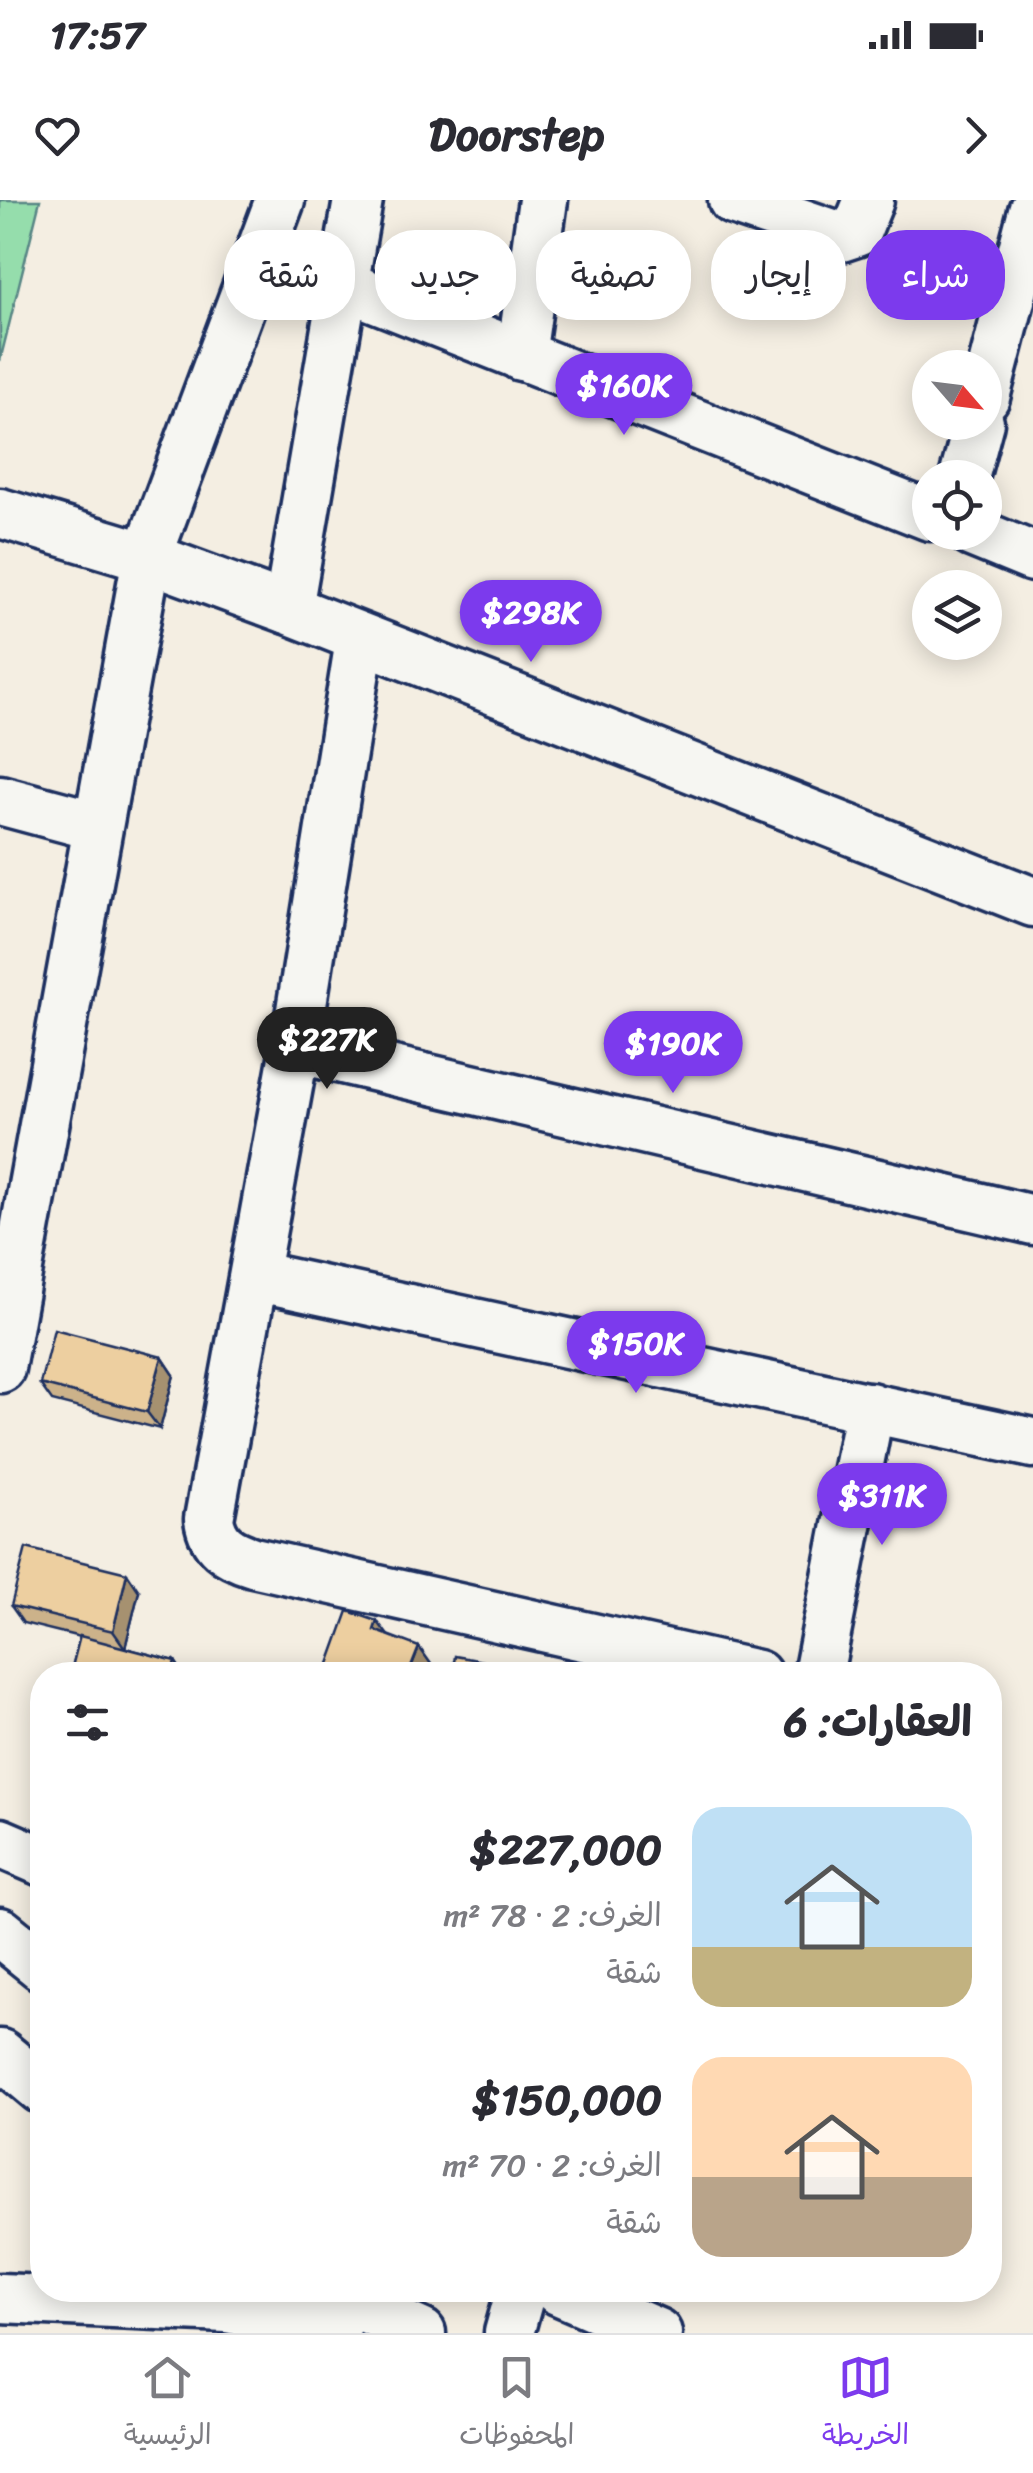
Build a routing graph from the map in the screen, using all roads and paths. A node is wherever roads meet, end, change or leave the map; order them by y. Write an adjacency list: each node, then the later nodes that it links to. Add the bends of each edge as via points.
1 (280, 200): 15 (street)
2 (358, 200): 7 (street)
3 (543, 200): 11 (street)
4 (733, 200): 5 (street, via 849,236)
5 (868, 200)
6 (1033, 211): 10 (street)
7 (354, 230)
8 (355, 290): 11 (street)
9 (340, 320): 17 (street)
10 (997, 350)
11 (521, 356): 12 (street)
12 (912, 509)
13 (0, 514): 15 (street)
14 (1002, 544): 16 (street)
15 (146, 557): 17 (street); 20 (street)
16 (1033, 557)
17 (288, 609): 18 (street)
18 (360, 640): 21 (street); 22 (street)
19 (0, 800): 20 (street)
20 (97, 826): 25 (street)
21 (1033, 902)
22 (296, 1048): 23 (street); 24 (street)
23 (1033, 1220)
24 (255, 1276): 26 (street); 28 (street, via 209,1519 222,1548 253,1562)
25 (0, 1368)
26 (870, 1407): 27 (street); 29 (street)
27 (1032, 1437)
28 (700, 1662)
29 (821, 1662)
30 (0, 1842): 31 (street)
31 (30, 1856)
32 (0, 1932): 33 (street)
33 (30, 1956)
34 (0, 2054): 35 (street)
35 (30, 2079)
36 (0, 2298): 37 (street)
37 (30, 2299)
38 (90, 2302): 41 (street)
39 (518, 2302): 43 (street)
40 (586, 2302): 44 (street)
41 (336, 2313): 42 (street)
42 (421, 2333)
43 (509, 2333)
44 (657, 2333)

